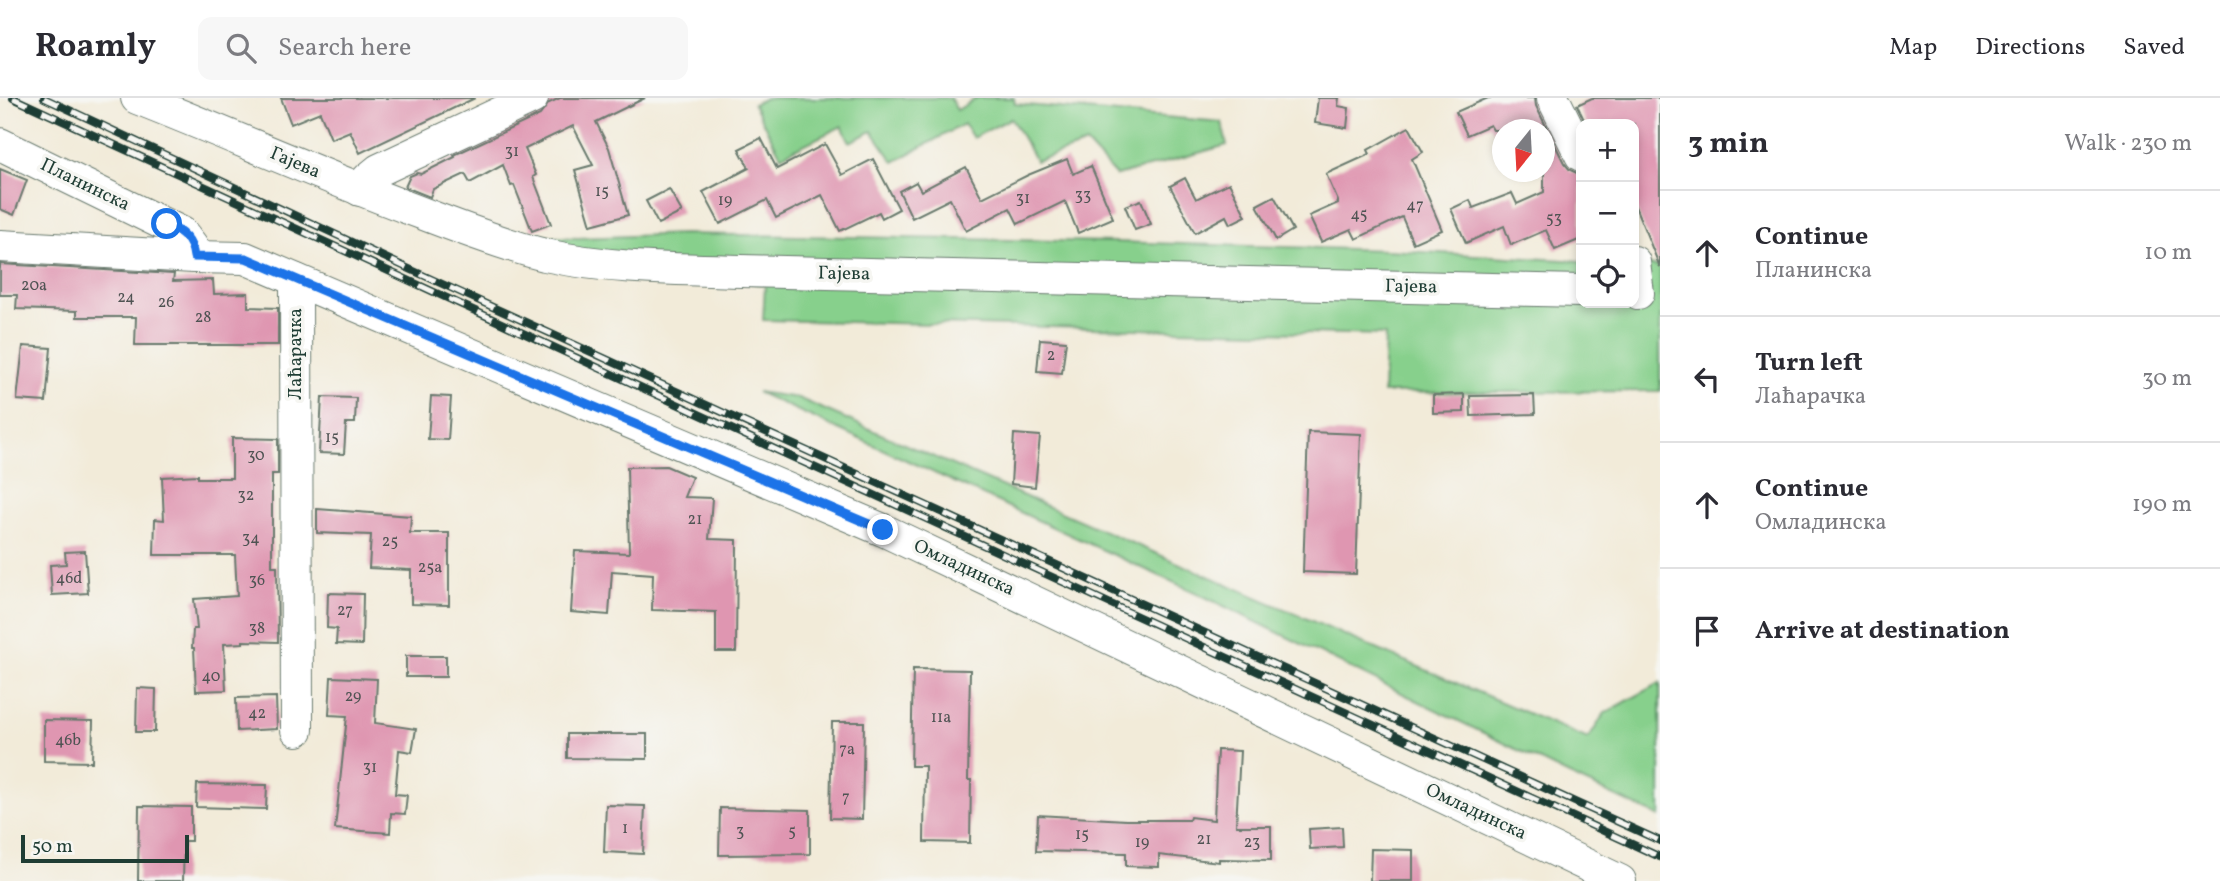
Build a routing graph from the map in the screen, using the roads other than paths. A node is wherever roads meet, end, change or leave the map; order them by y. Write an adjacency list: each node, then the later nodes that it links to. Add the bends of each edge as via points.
1 (137, 98): 6 (street, Гајева)
2 (533, 98): 6 (street, via 379,170)
3 (1553, 98): 5 (street)
4 (0, 144): 8 (street, Планинска, via 182,233)
5 (1576, 145)
6 (360, 190): 10 (street, Гајева, via 534,252 653,269)
7 (0, 246): 8 (street, Лаћарачка)
8 (194, 257): 9 (street, Лаћарачка, via 246,258)
9 (296, 279): 11 (street, Лаћарачка); 12 (street, Омладинска, via 883,530)
10 (1576, 291)
11 (297, 730)
12 (1620, 881)

